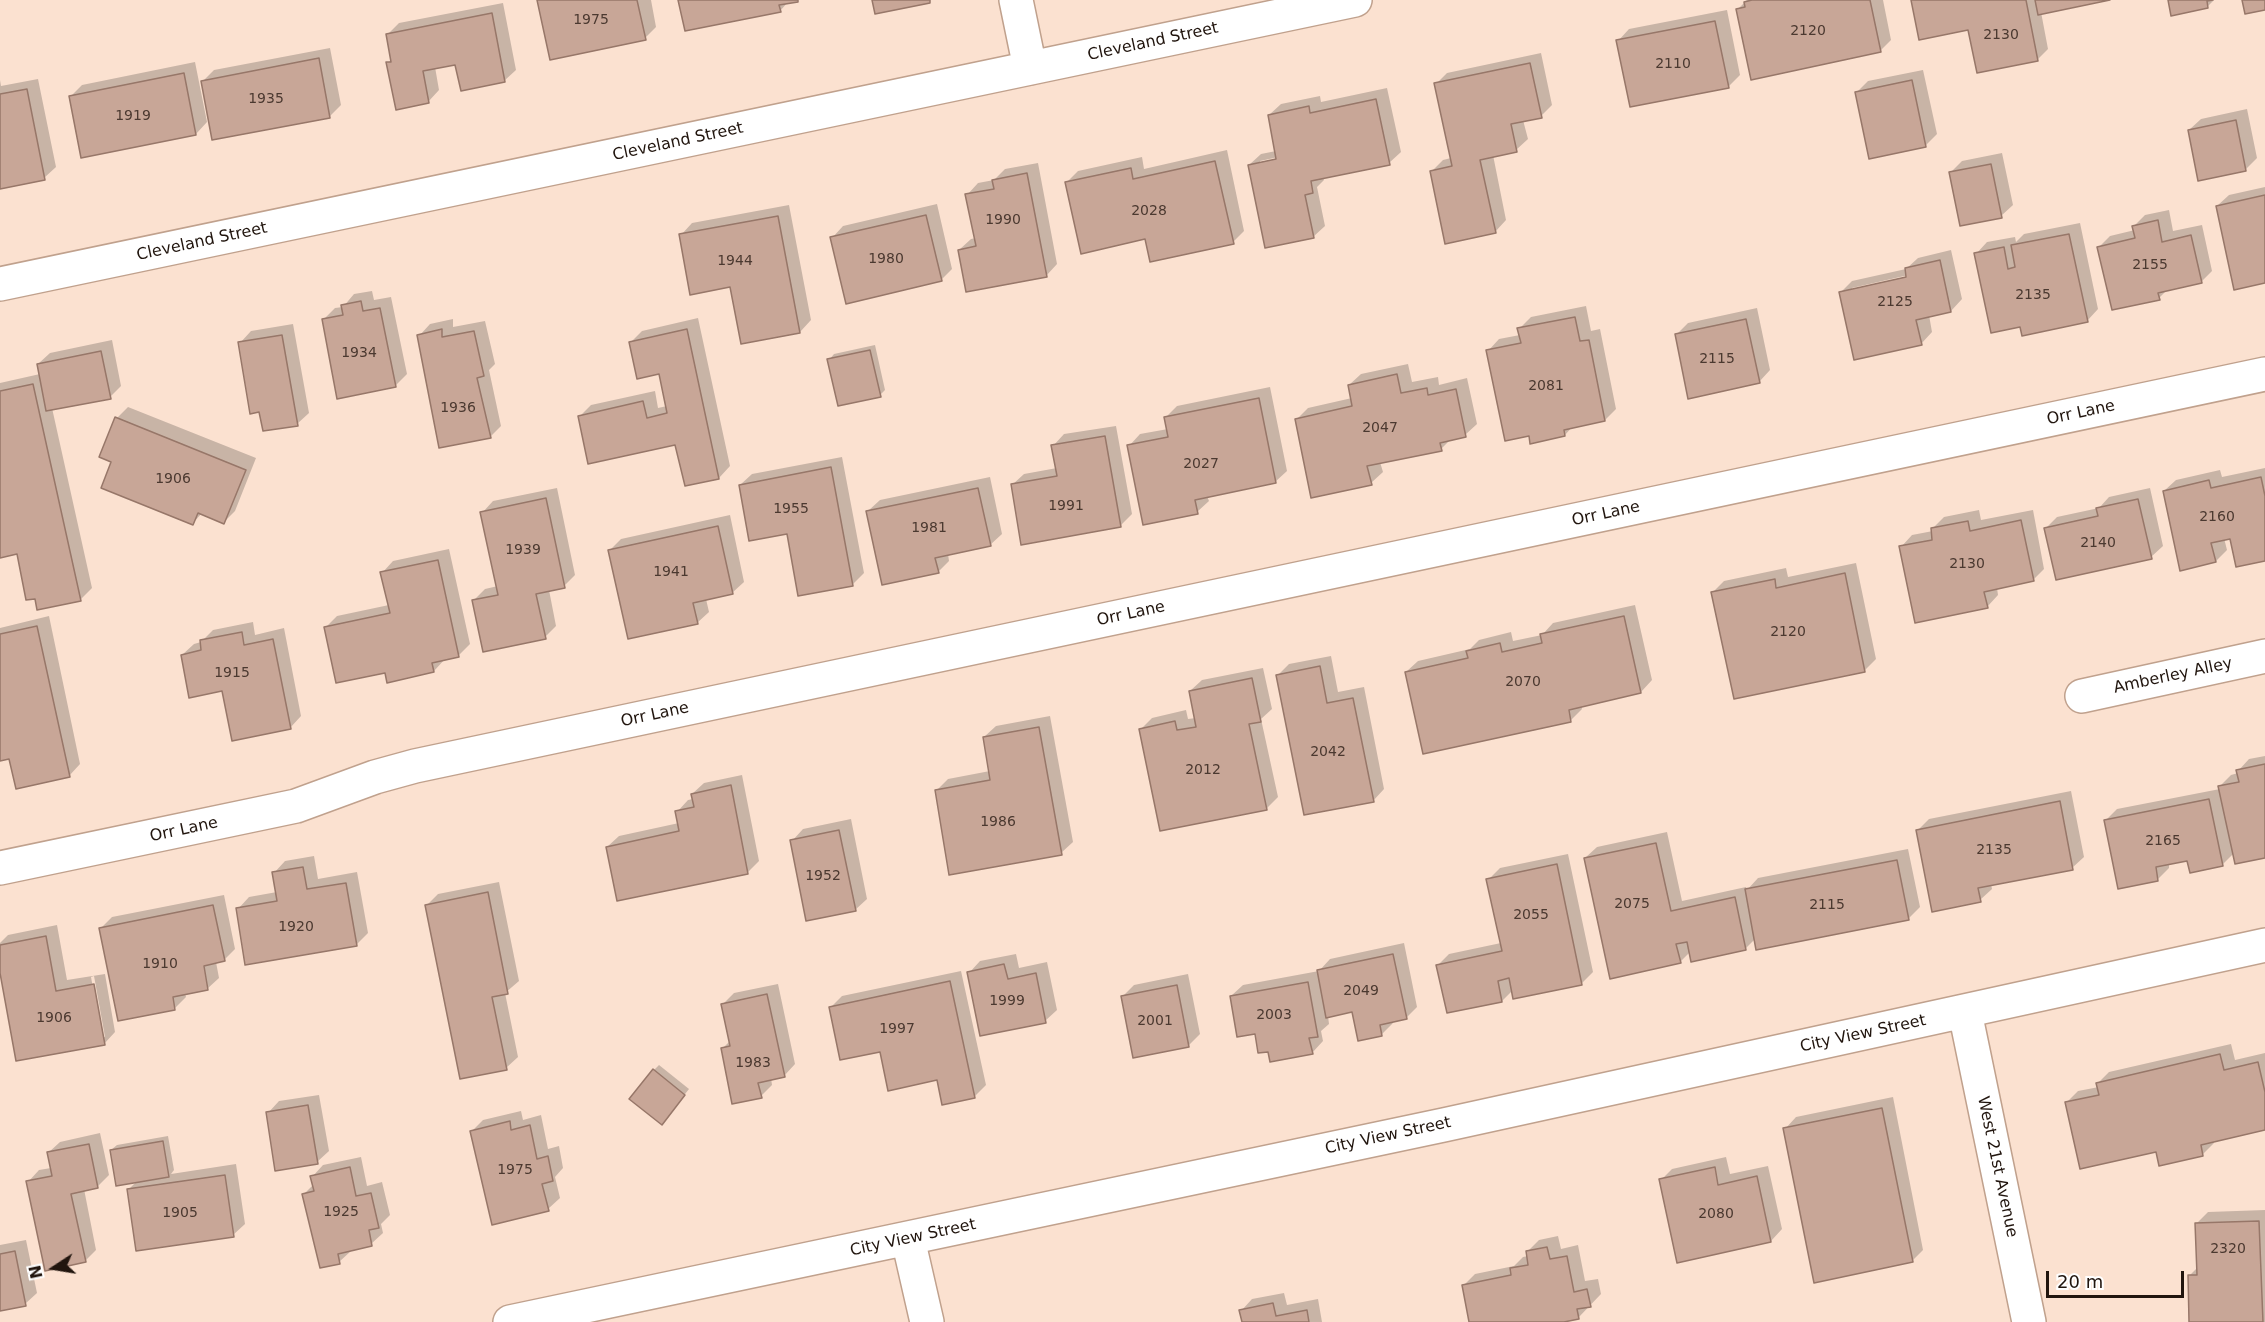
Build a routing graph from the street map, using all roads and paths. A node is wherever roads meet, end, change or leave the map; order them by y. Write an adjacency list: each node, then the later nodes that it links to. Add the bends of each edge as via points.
1 (1016, 0): 3 (street)
2 (1355, 0): 3 (street, Cleveland Street)
3 (1030, 68): 4 (street, Cleveland Street)
4 (0, 284)
5 (2265, 374): 8 (street, Orr Lane, via 415,766 296,806)
6 (2265, 656): 7 (street, Amberley Alley)
7 (2082, 696)
8 (0, 868)
9 (2265, 945): 10 (street, City View Street)
10 (1965, 1012): 11 (street, City View Street); 14 (street, West 21st Avenue)
11 (908, 1239): 12 (street, City View Street); 13 (street)
12 (510, 1322)
13 (927, 1322)
14 (2029, 1322)

